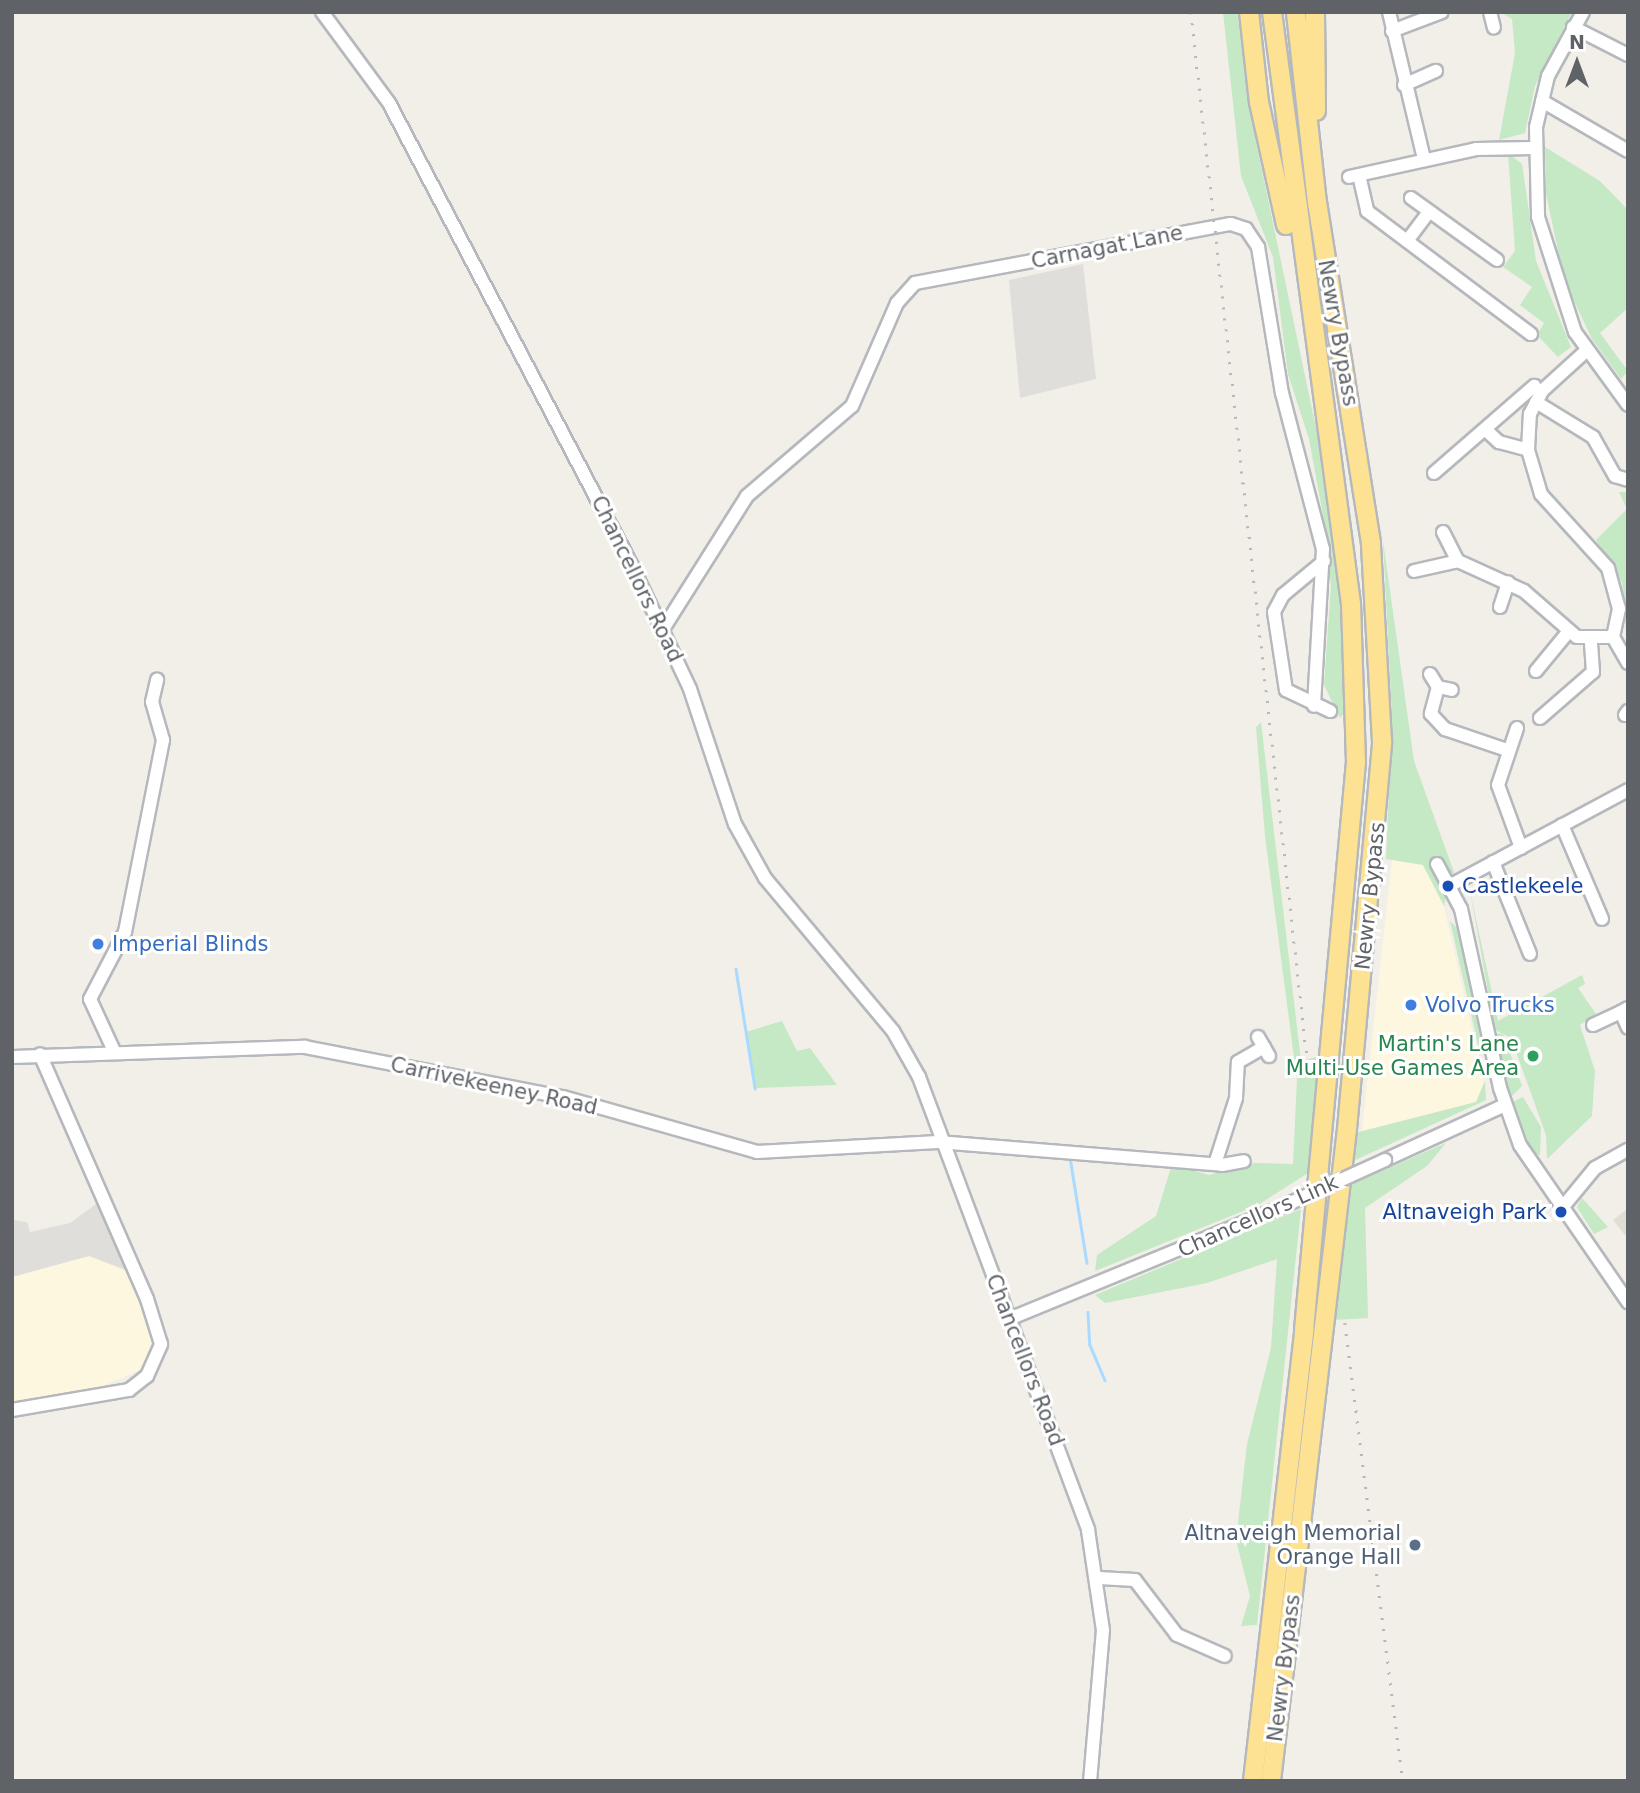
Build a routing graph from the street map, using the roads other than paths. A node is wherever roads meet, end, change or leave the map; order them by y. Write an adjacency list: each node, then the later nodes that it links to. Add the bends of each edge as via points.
1 (322, 12): 43 (street, Chancellors Road, via 389,103)
2 (1249, 12): 25 (highway, via 1259,102)
3 (1272, 12): 25 (highway, Newry Bypass)
4 (1296, 12): 22 (highway, Newry Bypass)
5 (1315, 12): 22 (highway)
6 (1389, 12): 12 (street)
7 (1443, 12): 12 (street)
8 (1490, 12): 11 (street)
9 (1583, 12): 10 (street)
10 (1573, 27): 13 (street); 16 (street)
11 (1494, 28)
12 (1392, 32): 15 (street)
13 (1628, 55)
14 (1436, 71): 15 (street)
15 (1404, 85): 19 (street)
16 (1542, 101): 17 (street); 18 (street)
17 (1534, 148): 19 (street, via 1505,146); 27 (street, via 1544,250)
18 (1628, 151)
19 (1424, 159): 23 (street, via 1354,176 1367,211)
20 (1411, 198): 21 (street)
21 (1429, 212): 23 (street); 24 (street)
22 (1322, 236): 86 (highway, Newry Bypass, via 1371,542 1382,742 1347,1129)
23 (1407, 241): 26 (street)
24 (1497, 260)
25 (1308, 295): 85 (highway, Newry Bypass, via 1350,604 1356,762 1304,1330)
26 (1531, 334)
27 (1586, 351): 30 (street); 31 (street, via 1556,372)
28 (1628, 383): 30 (street)
29 (1534, 386): 33 (street)
30 (1618, 394): 32 (street)
31 (1536, 402): 34 (street); 36 (street, via 1593,437 1615,476)
32 (1628, 405)
33 (1486, 430): 34 (street, via 1507,446); 35 (street)
34 (1528, 450): 45 (street, via 1541,494 1608,568 1619,609)
35 (1434, 473)
36 (1628, 480)
37 (1449, 534): 39 (street)
38 (1324, 561): 43 (street, Carnagat Lane, via 1282,393 1258,247 1246,229 1231,224 915,283 897,303 852,406 747,496); 53 (street, Carnagat Lane); 53 (street, via 1283,595 1274,612 1286,690)
39 (1458, 561): 40 (street); 41 (street)
40 (1414, 571)
41 (1508, 582): 42 (street); 44 (street)
42 (1500, 607)
43 (663, 629): 74 (street, Chancellors Road, via 690,689 725,800 753,856 783,905 898,1039)
44 (1569, 631): 46 (street); 48 (street)
45 (1613, 638): 46 (street); 47 (street)
46 (1591, 640): 55 (street, via 1592,672)
47 (1628, 663)
48 (1536, 671)
49 (1430, 674): 51 (street)
50 (158, 680): 70 (street, via 152,702 163,740 125,932 90,999)
51 (1438, 687): 52 (street); 57 (street, via 1431,714 1445,729)
52 (1452, 690)
53 (1314, 706): 54 (street)
54 (1330, 711)
55 (1540, 718)
56 (1517, 728): 57 (street)
57 (1507, 750): 60 (street, via 1499,797)
58 (1628, 790): 59 (street)
59 (1562, 825): 60 (street); 64 (street)
60 (1521, 848): 61 (street)
61 (1493, 862): 63 (street); 65 (street)
62 (1437, 864): 63 (street)
63 (1451, 885): 73 (street, via 1474,955)
64 (1602, 919)
65 (1530, 954)
66 (1625, 1010): 67 (street); 68 (street)
67 (1593, 1024)
68 (1628, 1028)
69 (1263, 1047): 77 (street, via 1238,1062 1236,1098)
70 (114, 1051): 71 (street, Carrivekeeney Road); 74 (street, Carrivekeeney Road, via 305,1047 563,1097 757,1152)
71 (40, 1054): 72 (street, Carrivekeeney Road); 81 (street, via 148,1299 161,1344 147,1376 130,1390)
72 (12, 1056)
73 (1505, 1105): 78 (street, via 1532,1168); 80 (street, Chancellors Link, bridge, via 1275,1210)
74 (944, 1144): 77 (street); 80 (street, Chancellors Road)
75 (1628, 1150): 78 (street, via 1595,1168)
76 (1244, 1161): 77 (street)
77 (1215, 1164)
78 (1562, 1208): 79 (street)
79 (1628, 1302)
80 (1009, 1319): 82 (street, Chancellors Road, via 1081,1506)
81 (12, 1410)
82 (1099, 1578): 83 (street, via 1135,1580 1177,1635); 84 (street, Chancellors Road, via 1103,1656)
83 (1225, 1656)
84 (1090, 1781)
85 (1253, 1781)
86 (1271, 1781)

